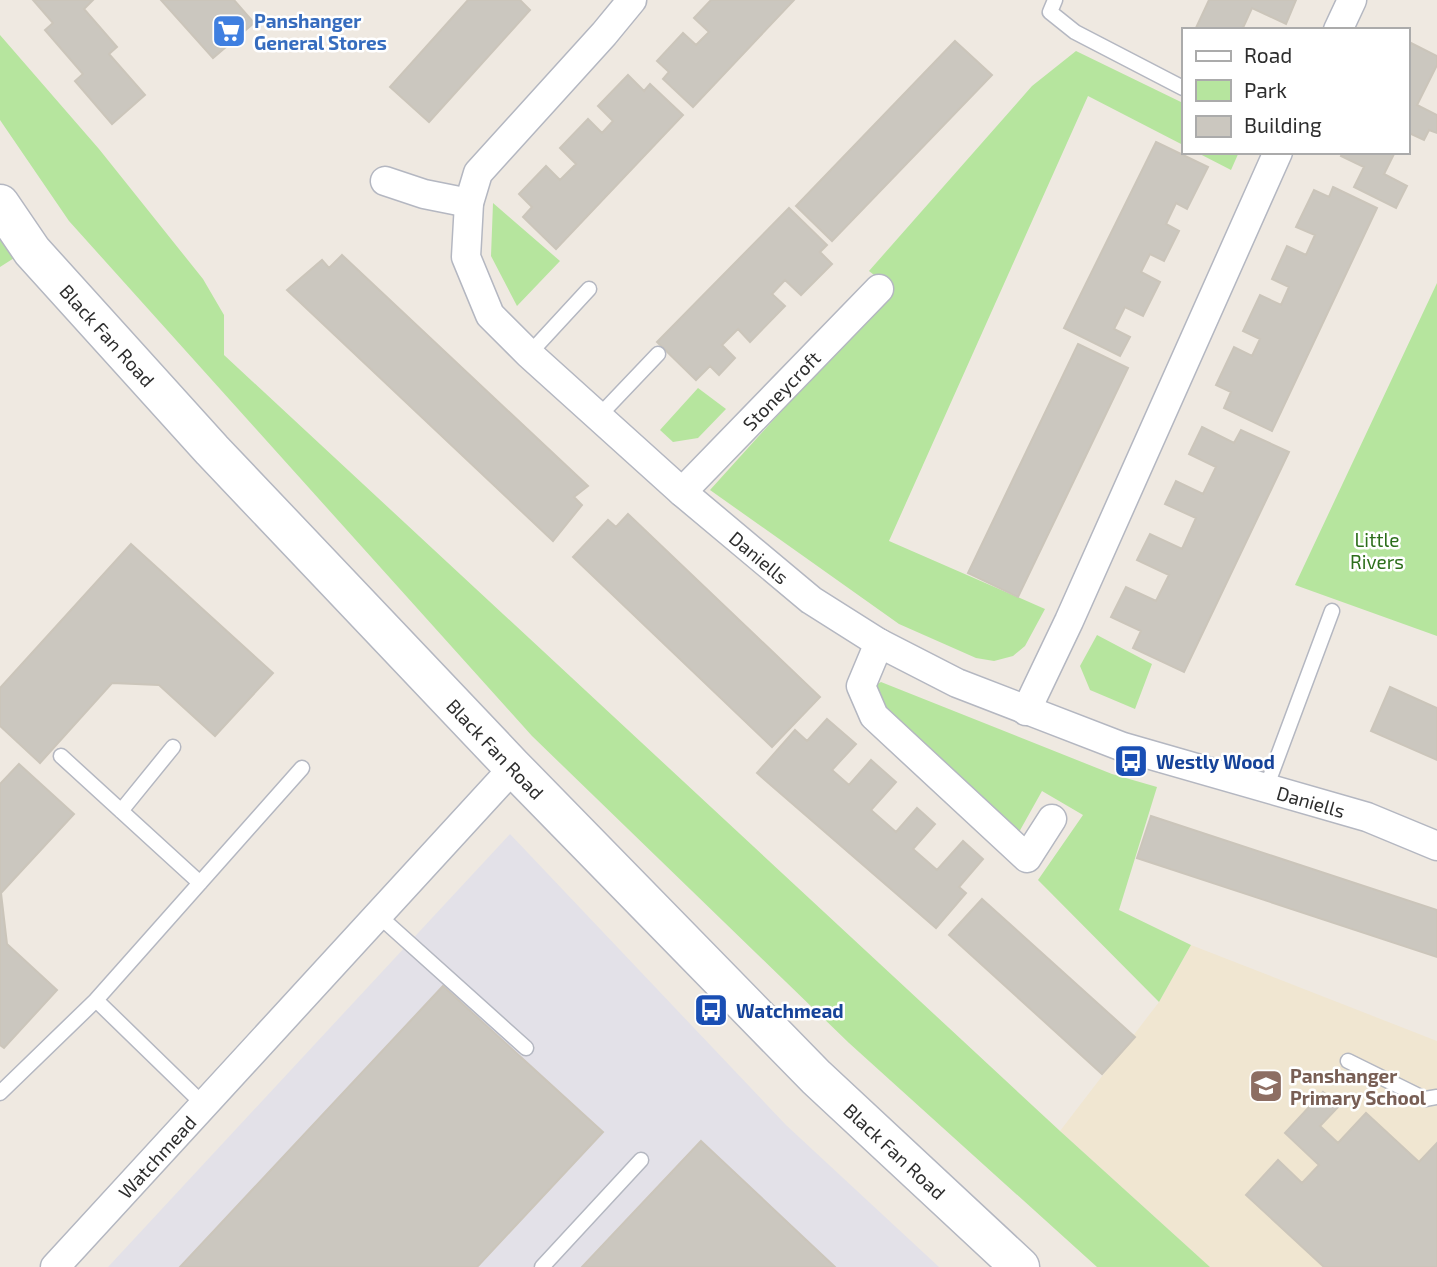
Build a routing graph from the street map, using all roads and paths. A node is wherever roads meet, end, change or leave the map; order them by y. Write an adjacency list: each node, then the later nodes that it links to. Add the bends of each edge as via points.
1 (1055, 0): 5 (lane, via 1050,12 1075,32)
2 (1352, 0): 4 (street)
3 (621, 4): 8 (street, Daniells, via 604,34 478,173)
4 (1339, 28)
5 (1182, 87)
6 (1277, 154): 18 (street)
7 (385, 181): 8 (street)
8 (469, 203): 13 (street, Daniells, via 466,257 490,315)
9 (0, 204): 22 (main road, Black Fan Road, via 32,251 212,450)
10 (589, 289): 13 (lane)
11 (879, 289): 15 (street, Stoneycroft)
12 (658, 354): 14 (lane)
13 (529, 355): 14 (street, Daniells)
14 (598, 416): 15 (street, Daniells)
15 (682, 492): 17 (street, Daniells, via 811,600)
16 (1332, 611): 23 (lane)
17 (879, 643): 18 (street, Daniells, via 957,683); 25 (street, via 861,686 874,716 1027,858)
18 (1026, 711): 23 (street, Daniells, via 1124,747)
19 (173, 747): 24 (lane)
20 (61, 756): 24 (lane)
21 (302, 768): 27 (lane)
22 (514, 768): 28 (street, Watchmead); 38 (main road, Black Fan Road, via 816,1077)
23 (1265, 788): 26 (street, Daniells, via 1367,817)
24 (121, 811): 27 (lane)
25 (1052, 819)
26 (1437, 846)
27 (200, 883): 29 (lane)
28 (378, 915): 30 (lane); 34 (street, Watchmead)
29 (96, 1000): 32 (lane); 34 (lane)
30 (526, 1048)
31 (1348, 1061): 33 (lane, via 1425,1099)
32 (0, 1093)
33 (1437, 1097)
34 (204, 1105): 36 (street, Watchmead)
35 (641, 1160): 37 (lane)
36 (55, 1267)
37 (542, 1267)
38 (1020, 1267)

